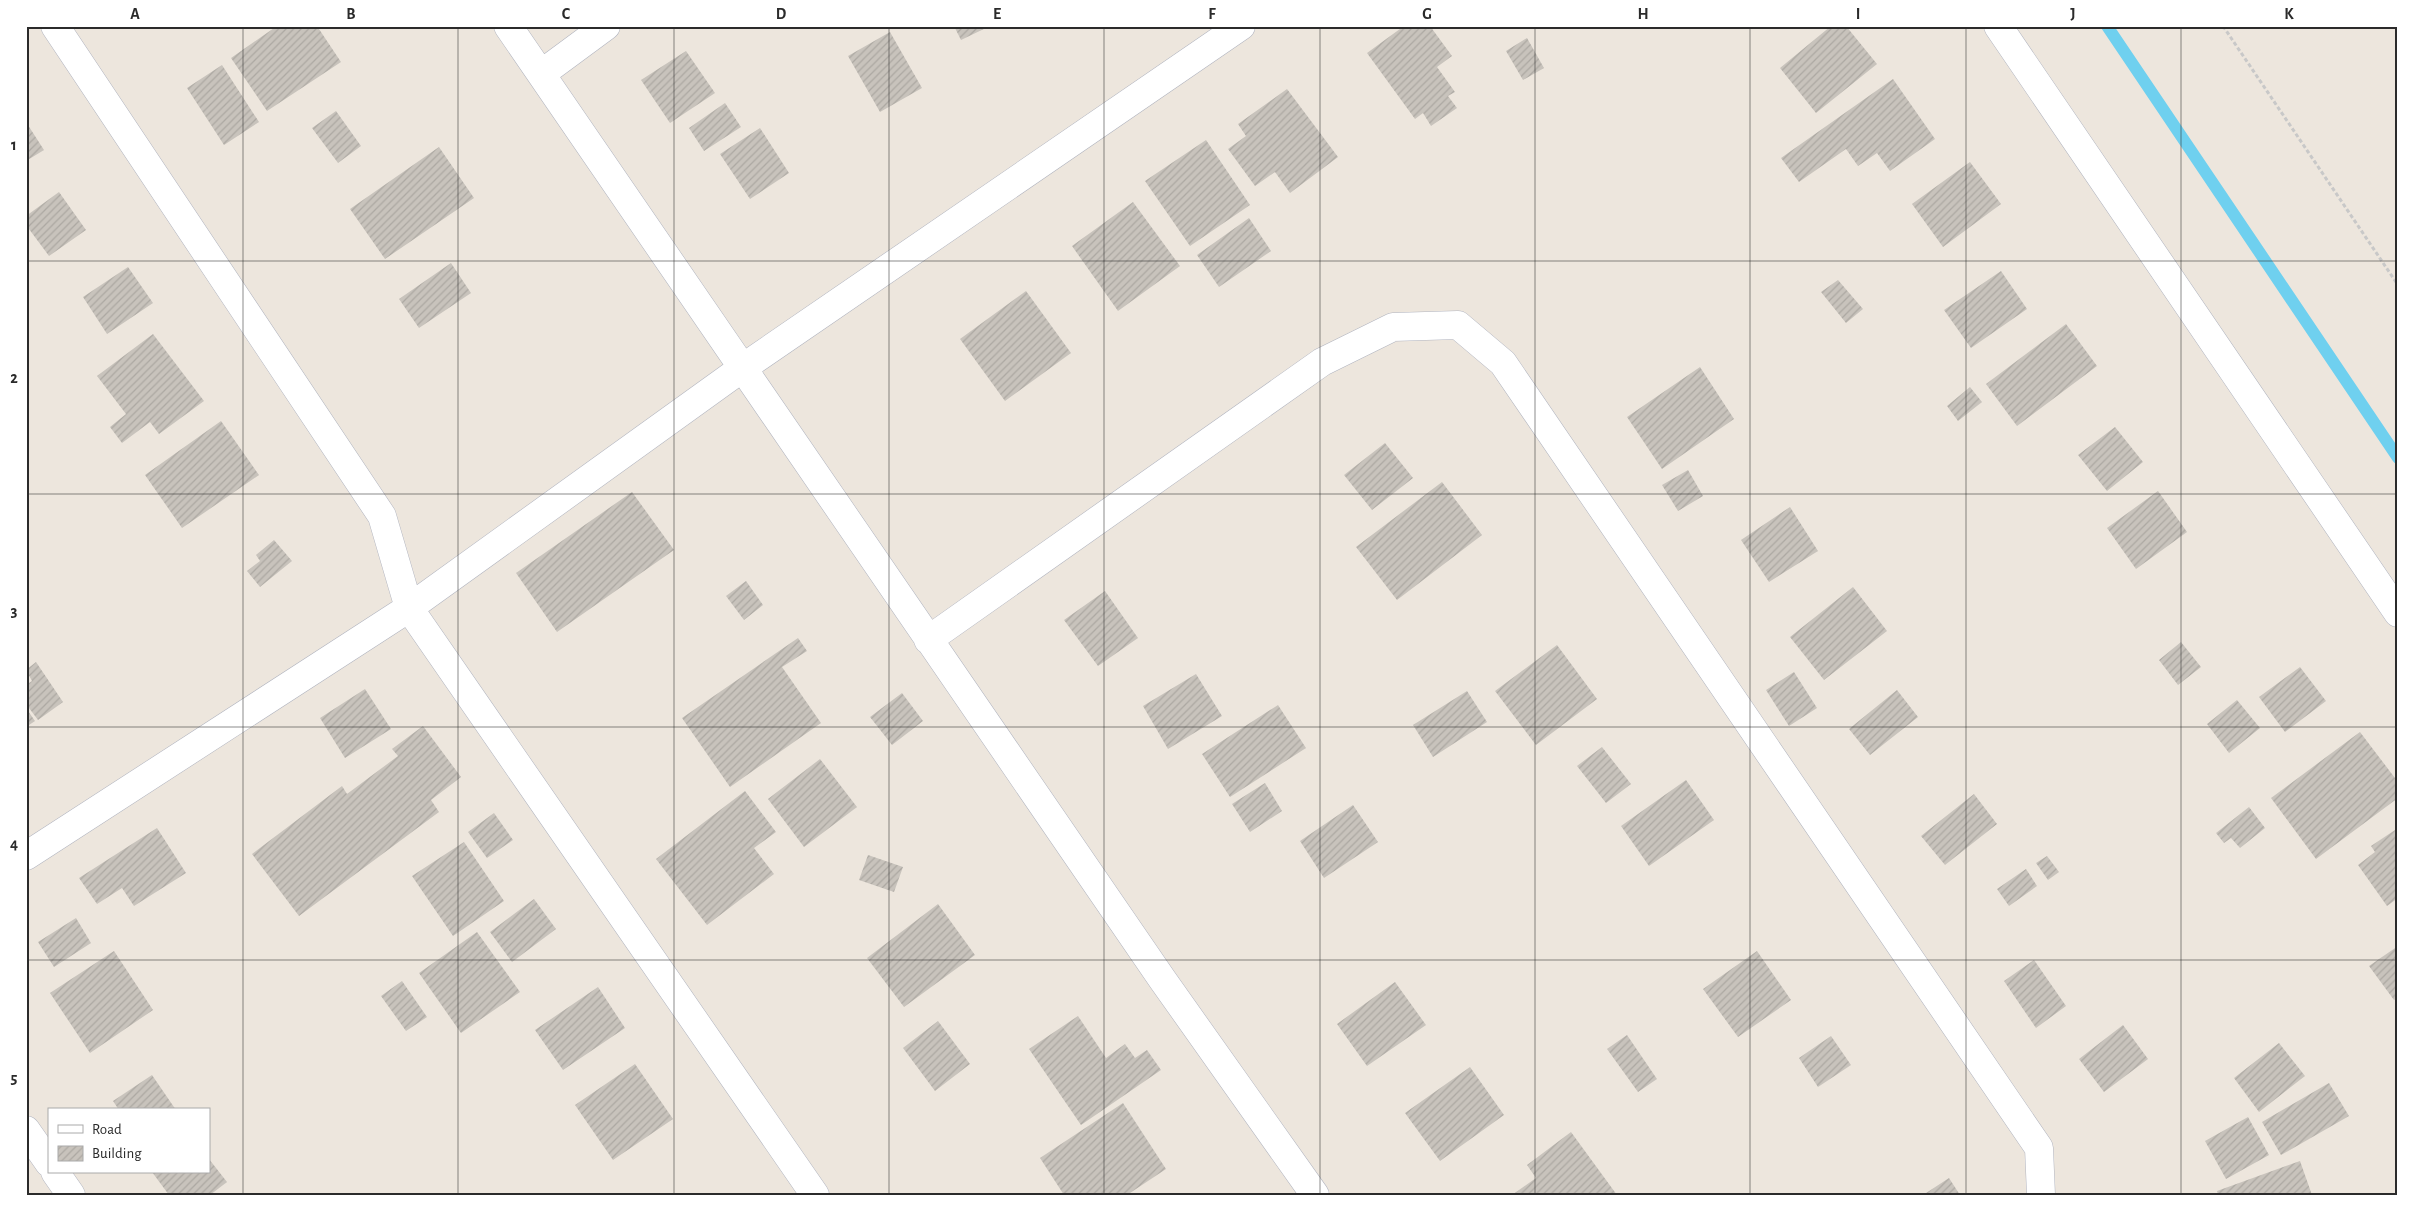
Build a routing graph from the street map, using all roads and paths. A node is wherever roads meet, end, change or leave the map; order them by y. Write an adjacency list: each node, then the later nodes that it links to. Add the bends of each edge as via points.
1 (55, 26): 10 (street, via 382,516)
2 (508, 26): 7 (street)
3 (606, 26): 7 (street)
4 (1241, 26): 9 (street)
5 (1998, 26): 11 (street)
6 (2223, 26): 8 (path)
7 (541, 74): 9 (street)
8 (2398, 285)
9 (742, 369): 10 (street); 12 (street)
10 (410, 608): 13 (street); 18 (street)
11 (2398, 613)
12 (928, 640): 19 (street); 20 (street, via 1322,362 1393,327 1458,325 1503,364 2039,1148)
13 (26, 856)
14 (26, 1130): 15 (street)
15 (48, 1162)
16 (56, 1174): 17 (street)
17 (71, 1195)
18 (815, 1195)
19 (1315, 1195)
20 (2041, 1195)

